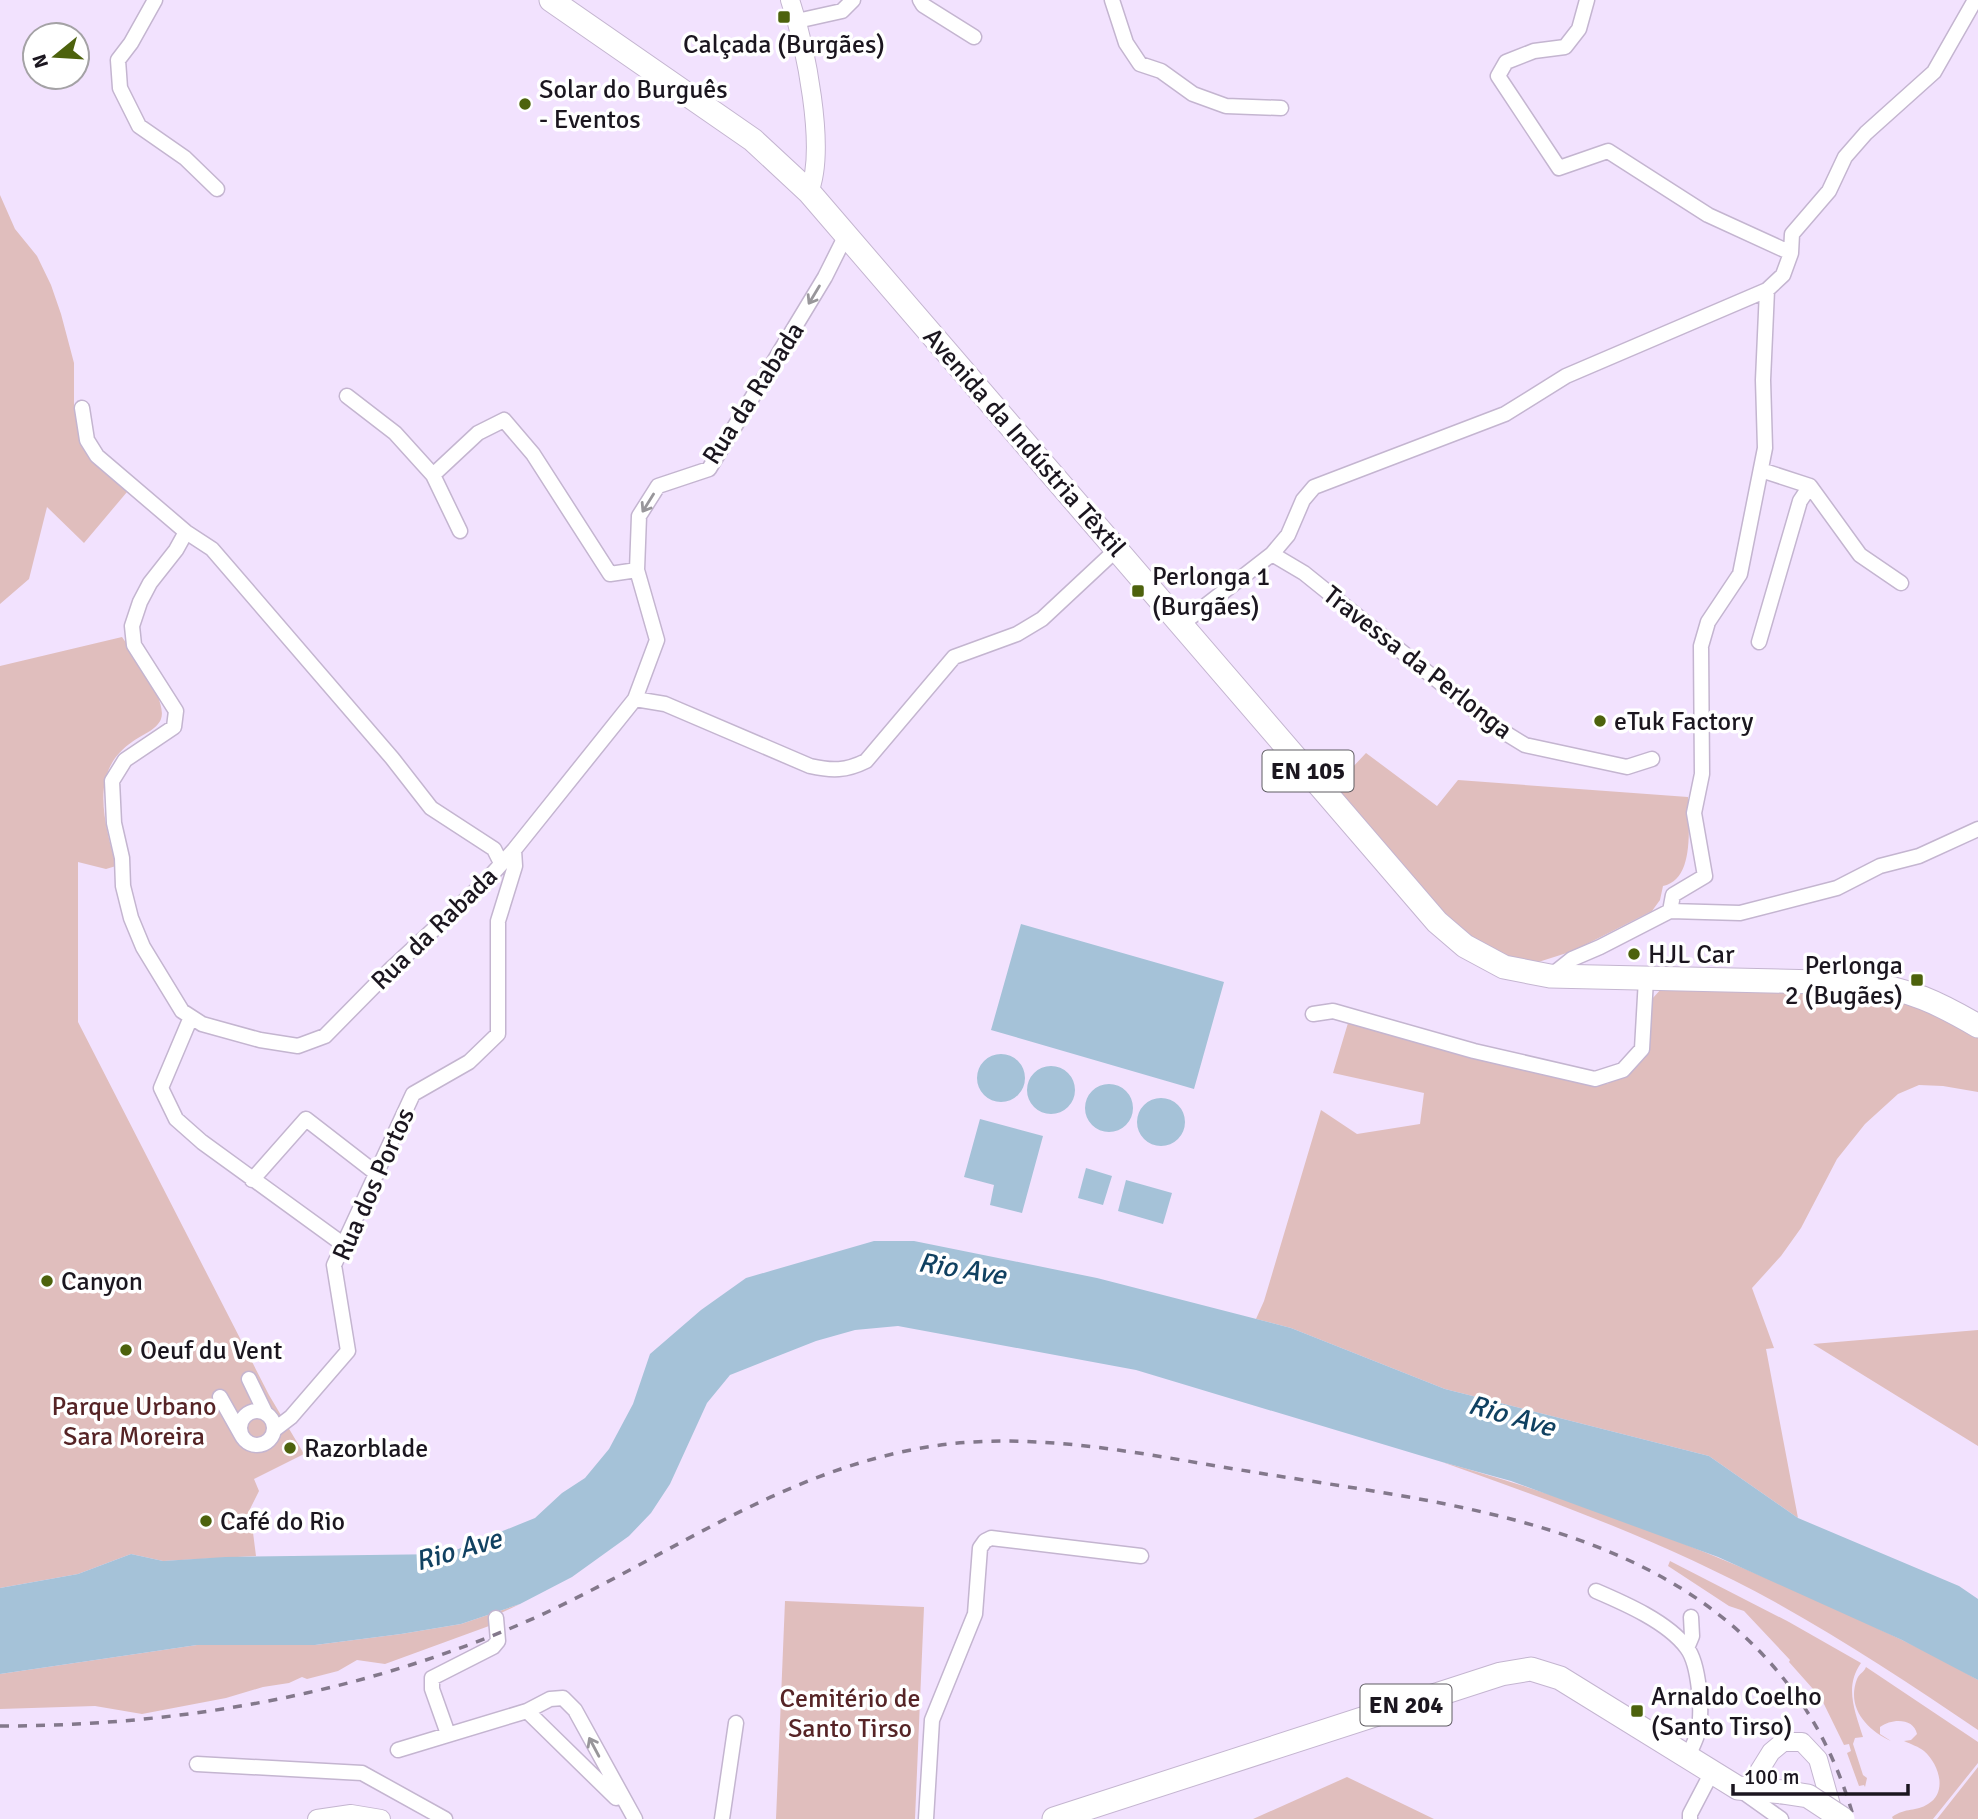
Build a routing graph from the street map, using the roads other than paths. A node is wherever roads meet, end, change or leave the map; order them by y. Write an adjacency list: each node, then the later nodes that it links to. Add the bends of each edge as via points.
1 (155, 0): 12 (street, via 118,60 120,88 139,126 185,158)
2 (551, 0): 13 (main road, Avenida da Indústria Têxtil / EN 105, via 752,140)
3 (790, 0): 9 (street)
4 (853, 0): 9 (street, via 842,11)
5 (920, 0): 10 (street)
6 (1112, 0): 11 (street, via 1126,43 1140,64 1161,71 1193,94 1226,106)
7 (1587, 0): 15 (street, via 1579,29 1565,47 1534,51 1506,62 1498,76 1559,168 1608,151 1707,215)
8 (1975, 0): 15 (street, via 1934,72 1844,157 1829,191 1793,234)
9 (797, 20): 13 (street, via 814,109 815,178)
10 (974, 37)
11 (1281, 108)
12 (217, 189)
13 (809, 192): 14 (main road, Avenida da Indústria Têxtil / EN 105)
14 (846, 235): 24 (main road, Avenida da Indústria Têxtil / EN 105); 26 (street, Rua da Rabada, one-way to 26, via 709,469 658,486 639,516)
15 (1791, 253): 16 (street, via 1783,275)
16 (1767, 290): 19 (street, via 1765,448); 25 (street, via 1566,376 1505,414 1314,487)
17 (347, 396): 20 (street, via 395,433)
18 (82, 408): 23 (street, via 87,440 97,456)
19 (1760, 470): 21 (street); 35 (street, via 1740,574 1708,622 1701,646 1702,774 1694,813 1705,876 1673,895)
20 (433, 475): 22 (street); 26 (street, via 478,433 504,420 533,454 610,574)
21 (1810, 486): 27 (street, via 1860,555); 29 (street, via 1800,500)
22 (460, 531)
23 (186, 532): 34 (street, via 212,549 431,807 494,849); 39 (street, Rua da Rabada, via 150,583 132,626 134,645 176,711 174,727 124,761 112,782 114,823 131,918 160,979)
24 (1118, 550): 28 (main road, Avenida da Indústria Têxtil / EN 105); 30 (street, via 1042,619 1017,634 954,656 866,761 849,769 810,766 665,704)
25 (1272, 554): 28 (street); 31 (street, Travessa da Perlonga, via 1304,573 1494,726 1525,745 1628,767)
26 (637, 570): 30 (street, Rua da Rabada, via 657,640)
27 (1901, 583)
28 (1182, 624): 36 (main road, Avenida da Indústria Têxtil / EN 105, via 1437,922 1465,946 1504,967)
29 (1759, 642)
30 (635, 699): 33 (street, Rua da Rabada)
31 (1652, 758)
32 (1978, 829): 35 (street, via 1919,856 1880,866 1837,888 1740,913)
33 (514, 850): 34 (street, Rua da Rabada); 41 (street, Rua dos Portos, via 515,866 498,921 498,1034 469,1062 413,1094)
34 (501, 863): 39 (street, Rua da Rabada, via 325,1036 298,1046 260,1040)
35 (1670, 911): 36 (street, via 1572,959)
36 (1550, 976): 37 (main road, Avenida da Indústria Têxtil / EN 105)
37 (1646, 979): 38 (street, via 1642,1049 1623,1070 1595,1079 1333,1011); 40 (main road, Avenida da Indústria Têxtil / EN 105, via 1864,983 1915,993)
38 (1313, 1014)
39 (191, 1017): 42 (street, via 162,1088 176,1119)
40 (1978, 1026)
41 (377, 1174): 42 (street, via 306,1119); 43 (street, Rua dos Portos)
42 (252, 1180): 43 (street)
43 (344, 1245): 46 (street, Rua dos Portos, via 334,1265 348,1351 291,1417)
44 (249, 1380): 46 (street)
45 (220, 1397): 47 (street)
46 (270, 1421): 47 (street, via 272,1436 264,1444); 47 (street, via 255,1411 246,1415 240,1425)
47 (244, 1439)
48 (1141, 1556): 69 (street, via 991,1538 985,1541 980,1548 975,1614 932,1720)
49 (1596, 1591): 52 (street, via 1626,1604)
50 (1691, 1617): 52 (street)
51 (496, 1618): 55 (street, via 498,1641 493,1647 432,1678)
52 (1687, 1648): 57 (street, via 1697,1675 1700,1707 1699,1732)
53 (527, 1711): 55 (street); 63 (street); 63 (street, one-way to 53, via 569,1702 550,1699)
54 (736, 1723): 68 (street)
55 (448, 1734): 56 (street)
56 (398, 1750)
57 (1688, 1757): 60 (main road, EN 204); 70 (main road, EN 204, via 1560,1678 1531,1669 1501,1674)
58 (1766, 1761): 61 (street); 62 (street); 72 (street, via 1783,1742 1802,1742 1818,1759)
59 (197, 1764): 67 (street, via 362,1773)
60 (1712, 1772): 61 (main road, EN 204); 71 (street)
61 (1743, 1788): 62 (main road, EN 204); 64 (street)
62 (1782, 1792): 64 (street, via 1774,1799); 73 (main road, EN 204, bridge, via 1808,1796)
63 (630, 1813)
64 (1778, 1817)
65 (317, 1819): 66 (street, via 351,1814)
66 (381, 1819)
67 (445, 1819)
68 (722, 1819)
69 (926, 1819)
70 (1054, 1819)
71 (1690, 1819)
72 (1835, 1819)
73 (1843, 1819)

